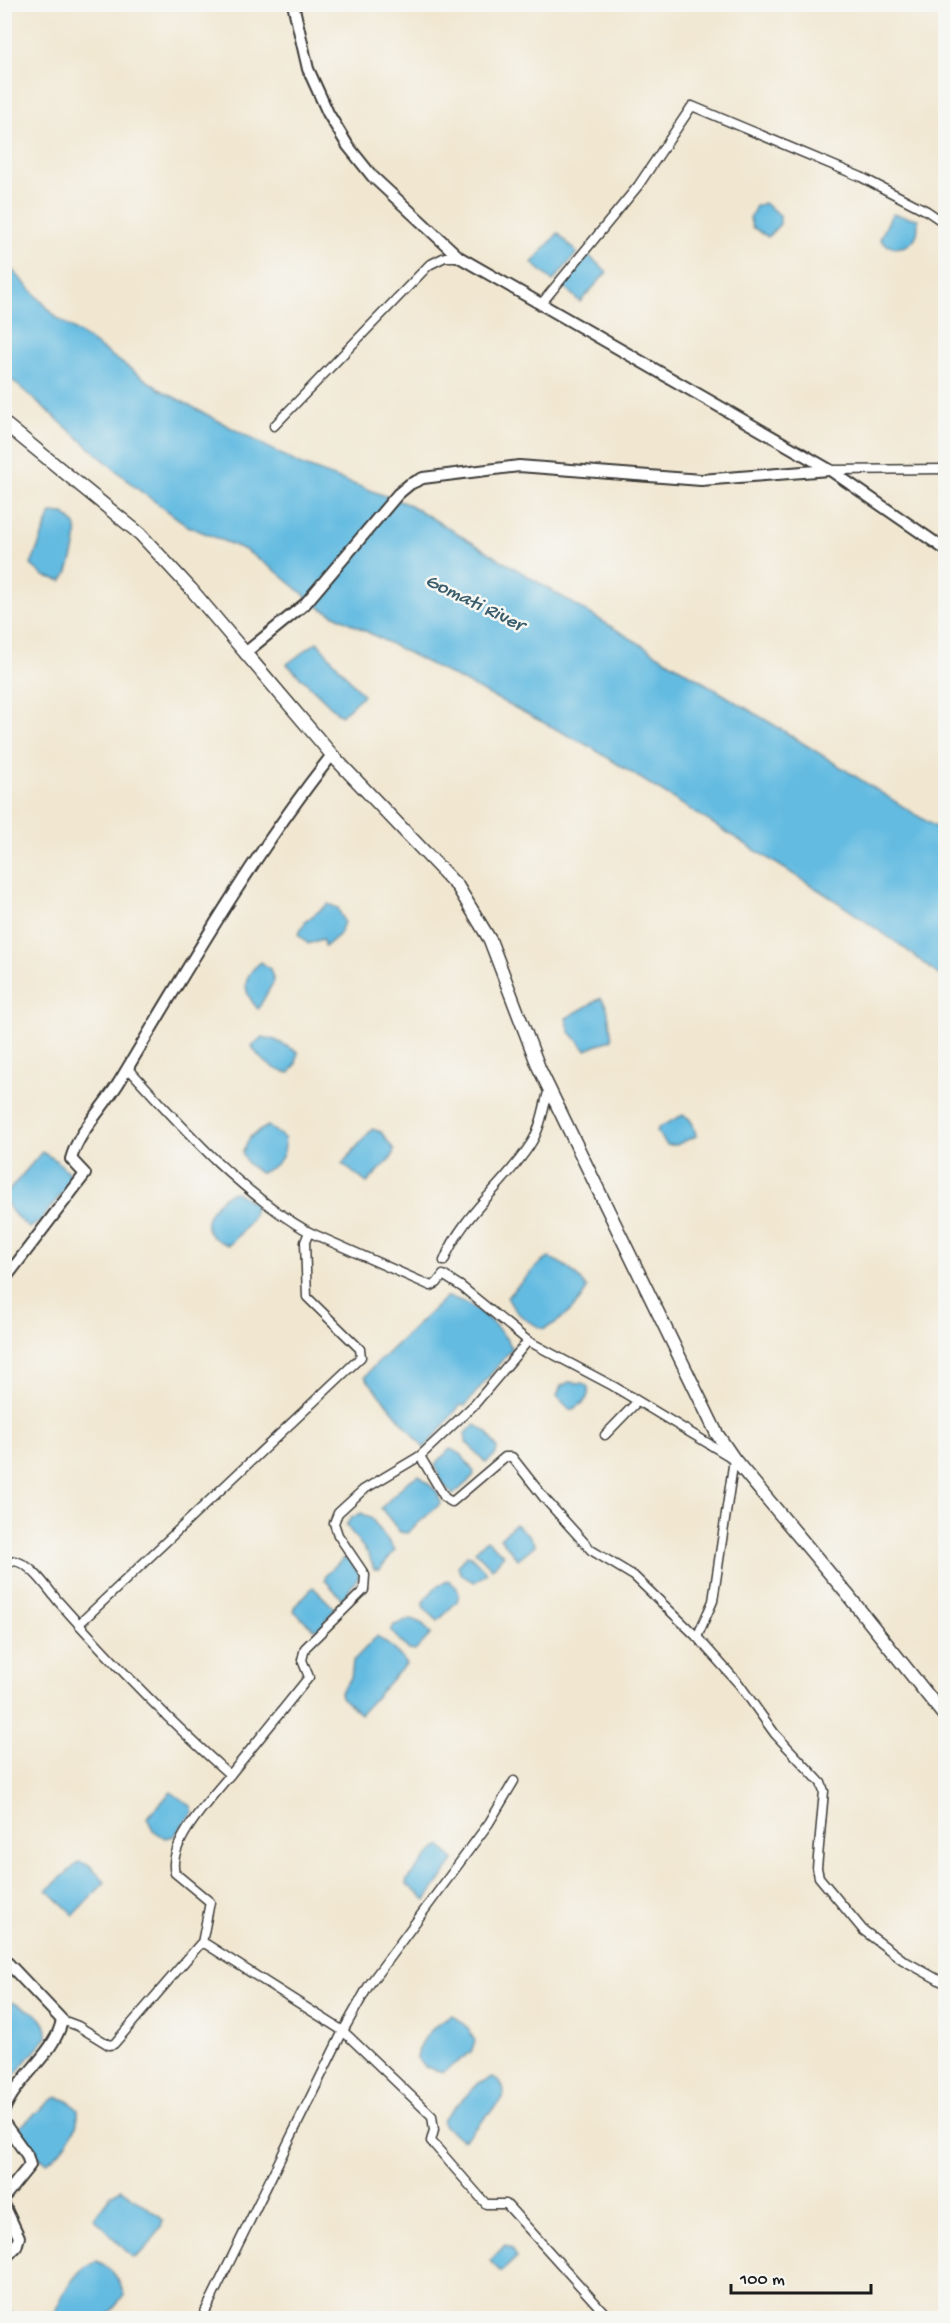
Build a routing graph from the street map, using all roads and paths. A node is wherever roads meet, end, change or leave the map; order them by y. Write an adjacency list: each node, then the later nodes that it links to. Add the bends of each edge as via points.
1 (293, 4): 3 (street, via 308,69 348,146 372,176)
2 (945, 224): 4 (street, via 927,211 836,166 692,106 638,186)
3 (459, 257): 4 (street); 6 (street, via 445,257 429,265)
4 (541, 304): 8 (street)
5 (4, 423): 10 (main road, via 140,534)
6 (274, 426)
7 (945, 469): 8 (street)
8 (830, 470): 9 (street); 10 (street, via 701,480 519,466 423,478 398,495 304,604)
9 (945, 550)
10 (245, 653): 11 (main road)
11 (332, 755): 12 (street, via 268,843); 13 (main road, via 458,887 490,940)
12 (128, 1068): 14 (street, via 194,1139 257,1194); 16 (street, via 74,1147 71,1159 85,1174)
13 (549, 1088): 15 (street, via 531,1144 477,1210); 21 (main road, via 703,1408)
14 (309, 1232): 17 (street, via 431,1286 443,1275); 23 (street, via 305,1242 307,1297 360,1349 361,1357)
15 (444, 1261)
16 (4, 1281)
17 (528, 1341): 18 (street); 20 (street, via 475,1404)
18 (637, 1402): 19 (street); 21 (street)
19 (605, 1435)
20 (420, 1456): 24 (street, via 452,1502 506,1457 512,1457 591,1550 634,1576); 26 (street, via 363,1490 338,1513 334,1523 338,1535 365,1575 364,1590 305,1648 302,1660 309,1677)
21 (734, 1459): 24 (street, via 713,1601); 25 (main road)
22 (4, 1564): 23 (street, via 15,1561 29,1568)
23 (79, 1624): 26 (street)
24 (697, 1637): 30 (street, via 739,1684 775,1734 821,1783 824,1791 819,1877 864,1930 903,1960)
25 (945, 1718)
26 (230, 1775): 28 (street, via 194,1820 174,1858 175,1873 210,1902)
27 (514, 1781): 32 (street, via 489,1823 369,1985)
28 (202, 1943): 31 (street, via 114,2044 109,2045); 32 (street)
29 (4, 1959): 31 (street)
30 (945, 1984)
31 (62, 2020): 33 (street, via 58,2035)
32 (343, 2031): 40 (street); 41 (street, via 432,2116 431,2141 477,2196 486,2204 506,2204)
33 (4, 2110)
34 (4, 2123): 35 (street, via 30,2165)
35 (4, 2197)
36 (4, 2205): 37 (street, via 19,2237 16,2247)
37 (4, 2259)
38 (4, 2314): 39 (street)
39 (9, 2319)
40 (202, 2319)
41 (609, 2319)

